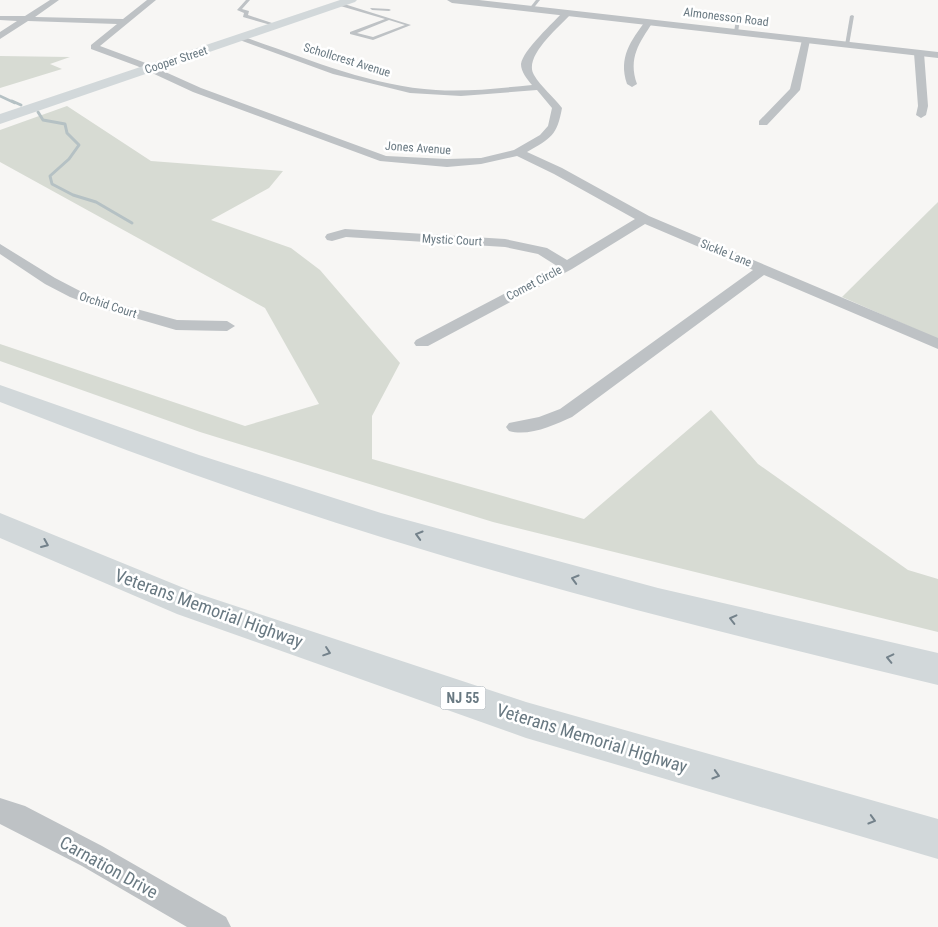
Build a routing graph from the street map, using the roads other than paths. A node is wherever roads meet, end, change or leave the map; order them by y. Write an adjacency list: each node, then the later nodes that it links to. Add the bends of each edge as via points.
1 (55, 0): 13 (street)
2 (152, 0): 15 (street)
3 (248, 0): 17 (lane, via 239,10 247,12 245,16)
4 (452, 0): 7 (street, Almonesson Road)
5 (538, 0): 7 (lane)
6 (348, 4): 8 (lane); 14 (lane); 17 (main road, Cooper Street)
7 (530, 9): 9 (street, Almonesson Road)
8 (389, 10)
9 (567, 13): 16 (street, Almonesson Road); 27 (street, Jones Avenue, via 527,59 526,70)
10 (739, 14): 18 (lane)
11 (852, 16): 22 (lane)
12 (0, 18): 13 (street)
13 (26, 19): 15 (street); 19 (street)
14 (389, 19): 14 (lane, via 409,25 373,39 352,33)
15 (126, 22): 25 (street, Jones Avenue, via 94,47)
16 (650, 22): 18 (street, Almonesson Road); 26 (street, via 628,55 626,66)
17 (276, 26): 20 (main road, Cooper Street)
18 (736, 32): 21 (street, Almonesson Road)
19 (0, 36)
20 (241, 39): 25 (main road, Cooper Street); 27 (street, Schollcrest Avenue, via 368,82 395,87 459,93)
21 (806, 40): 22 (street, Almonesson Road); 30 (street, via 795,90)
22 (848, 45): 23 (street, Almonesson Road)
23 (919, 53): 24 (street, Almonesson Road); 28 (street)
24 (938, 56)
25 (148, 69): 29 (main road, Cooper Street); 31 (street, Jones Avenue, via 384,159 447,163 481,161)
26 (632, 84)
27 (538, 87): 31 (street, Jones Avenue, via 557,108 554,127 544,137)
28 (921, 115)
29 (0, 119)
30 (763, 123)
31 (518, 152): 32 (street, Sickle Lane)
32 (644, 219): 35 (street, Comet Circle); 36 (street, Sickle Lane)
33 (332, 237): 35 (street, Mystic Court, via 345,234 505,243 542,251)
34 (0, 248): 37 (street, Orchid Court, via 75,294 102,304 176,325)
35 (567, 266): 38 (street, Comet Circle)
36 (764, 269): 39 (street, Sickle Lane); 41 (street, via 566,412 542,423)
37 (227, 326)
38 (422, 343)
39 (938, 344)
40 (0, 393): 43 (main road, one-way to 40, via 584,581 381,525 216,471)
41 (515, 428)
42 (0, 525): 45 (main road, Veterans Memorial Highway / NJ 55, one-way to 45, via 188,604 517,716)
43 (938, 669)
44 (0, 810): 46 (street, Carnation Drive, via 92,856)
45 (938, 840)
46 (216, 927)

